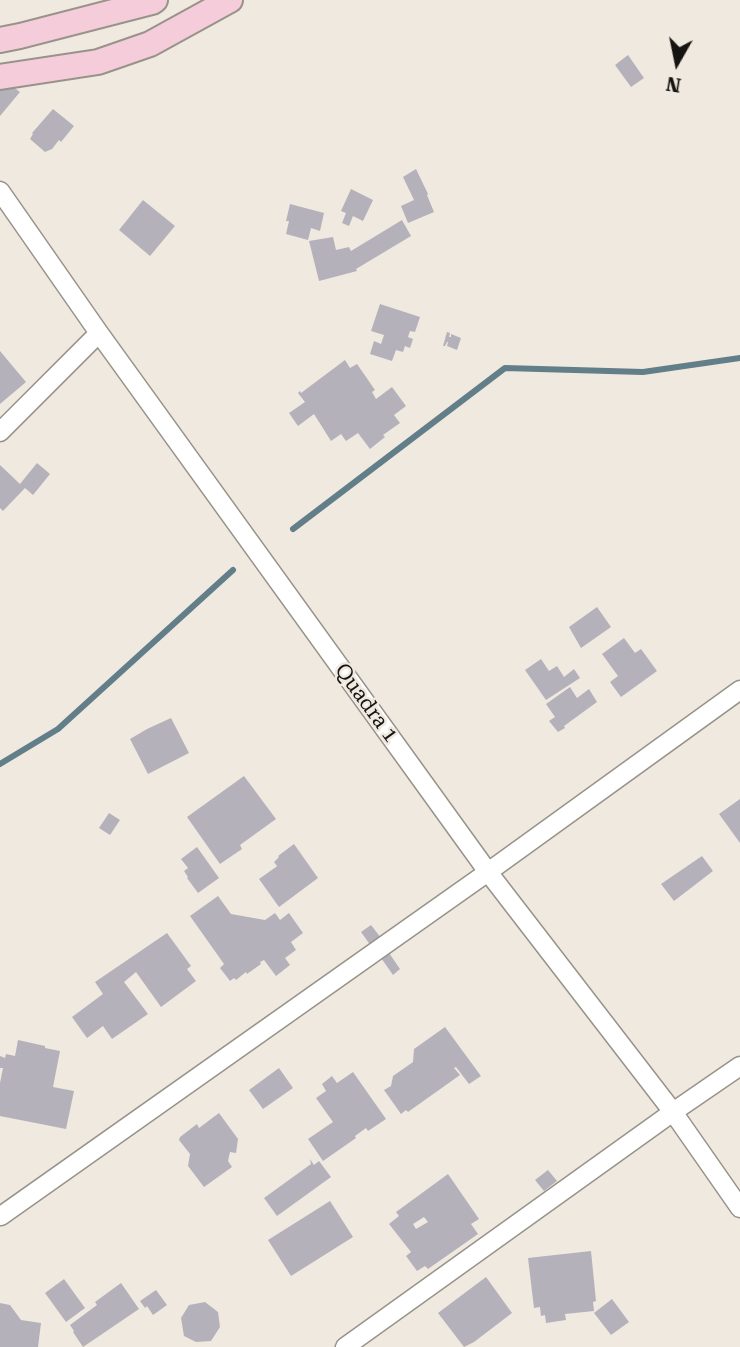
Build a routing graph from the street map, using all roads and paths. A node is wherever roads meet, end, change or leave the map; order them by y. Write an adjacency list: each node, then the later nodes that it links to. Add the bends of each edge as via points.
1 (155, 0): 3 (main road)
2 (230, 0): 4 (main road, via 150,44 98,62)
3 (0, 40)
4 (0, 77)
5 (0, 191): 6 (street, Quadra 1)
6 (99, 333): 7 (street); 9 (street, Quadra 1)
7 (0, 432)
8 (740, 691): 9 (street)
9 (488, 872): 11 (street, Quadra 1); 13 (street)
10 (740, 1066): 11 (street)
11 (673, 1112): 12 (street, Quadra 1); 14 (street)
12 (740, 1208)
13 (1, 1216)
14 (345, 1347)

